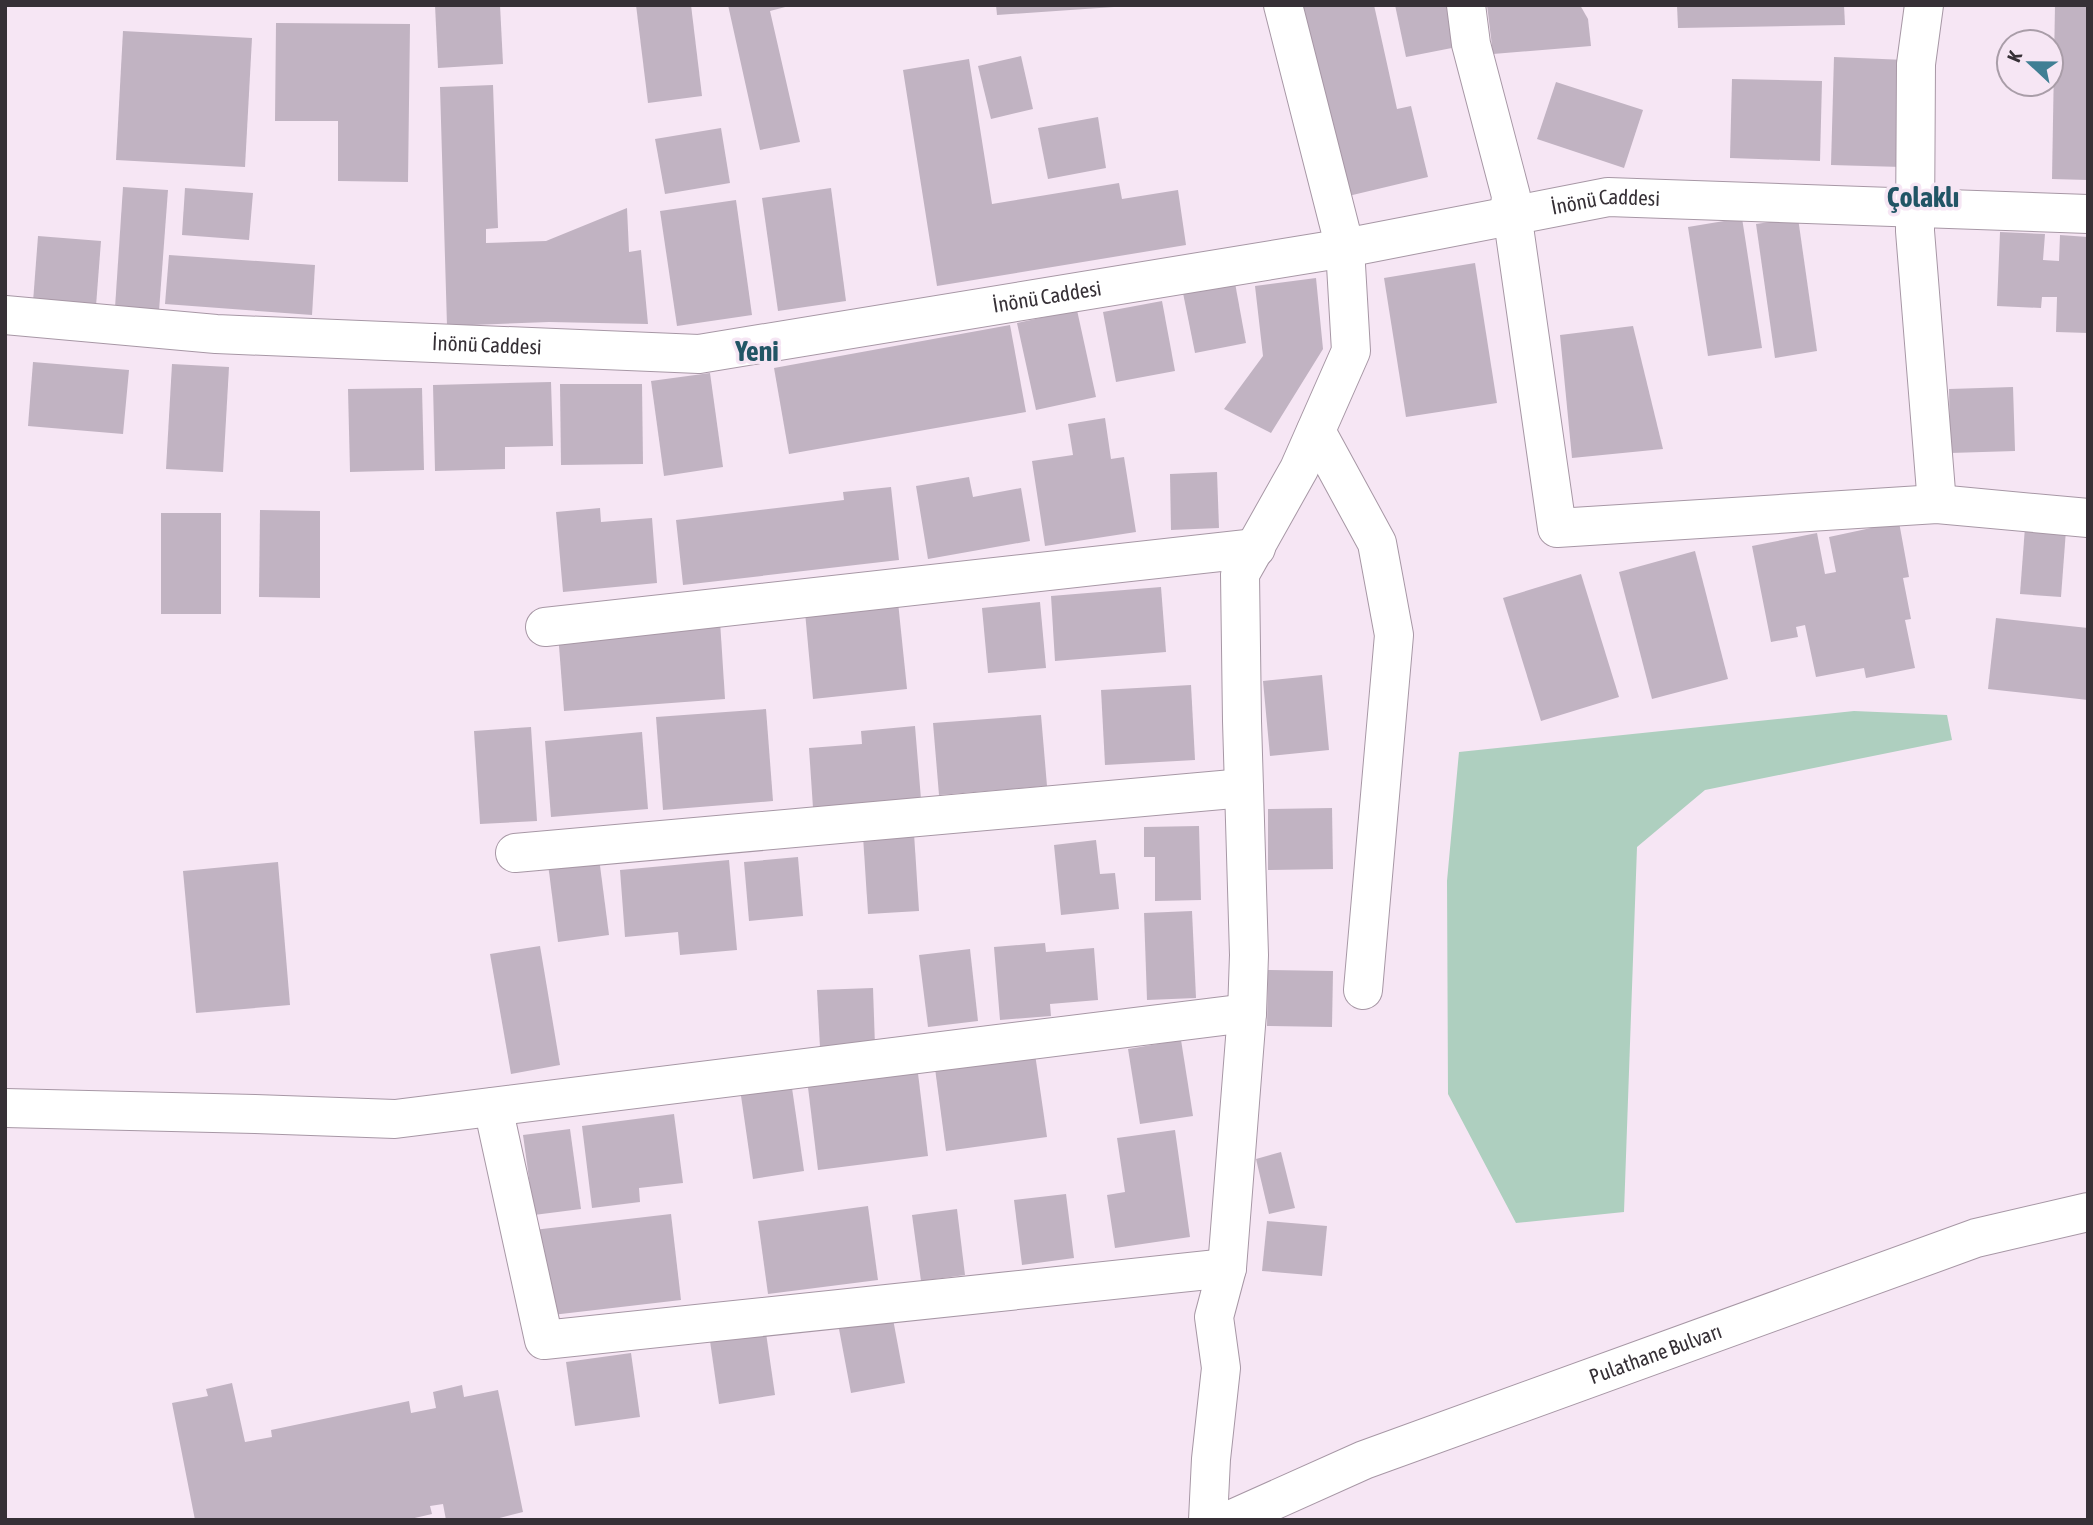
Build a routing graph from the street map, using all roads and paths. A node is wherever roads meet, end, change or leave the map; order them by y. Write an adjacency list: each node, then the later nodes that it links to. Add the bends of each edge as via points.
1 (1283, 5): 7 (street)
2 (1466, 5): 6 (street, via 1471,44 1511,197)
3 (1924, 5): 4 (street, via 1916,64)
4 (1916, 208): 5 (street, İnönü Caddesi); 6 (street, İnönü Caddesi, via 1608,197); 10 (street)
5 (2088, 214)
6 (1509, 216): 7 (street, İnönü Caddesi); 10 (street, via 1557,528)
7 (1346, 248): 8 (street, İnönü Caddesi, via 699,354 216,334); 9 (street, via 1351,351)
8 (5, 315)
9 (1316, 431): 12 (street); 16 (street, via 1377,543 1394,635)
10 (1937, 503): 11 (street)
11 (2088, 518)
12 (1256, 548): 13 (street); 14 (street, via 1240,575)
13 (545, 627)
14 (1244, 788): 15 (street); 17 (street)
15 (514, 853)
16 (1363, 990)
17 (1247, 1013): 18 (street); 21 (street)
18 (493, 1107): 19 (street, via 395,1119); 21 (street, via 544,1340)
19 (5, 1108)
20 (2088, 1212): 23 (street, Pulathane Bulvarı, via 1976,1238 1377,1456)
21 (1227, 1268): 22 (street, via 1214,1317 1221,1367)
22 (1208, 1520)
23 (1230, 1520)

